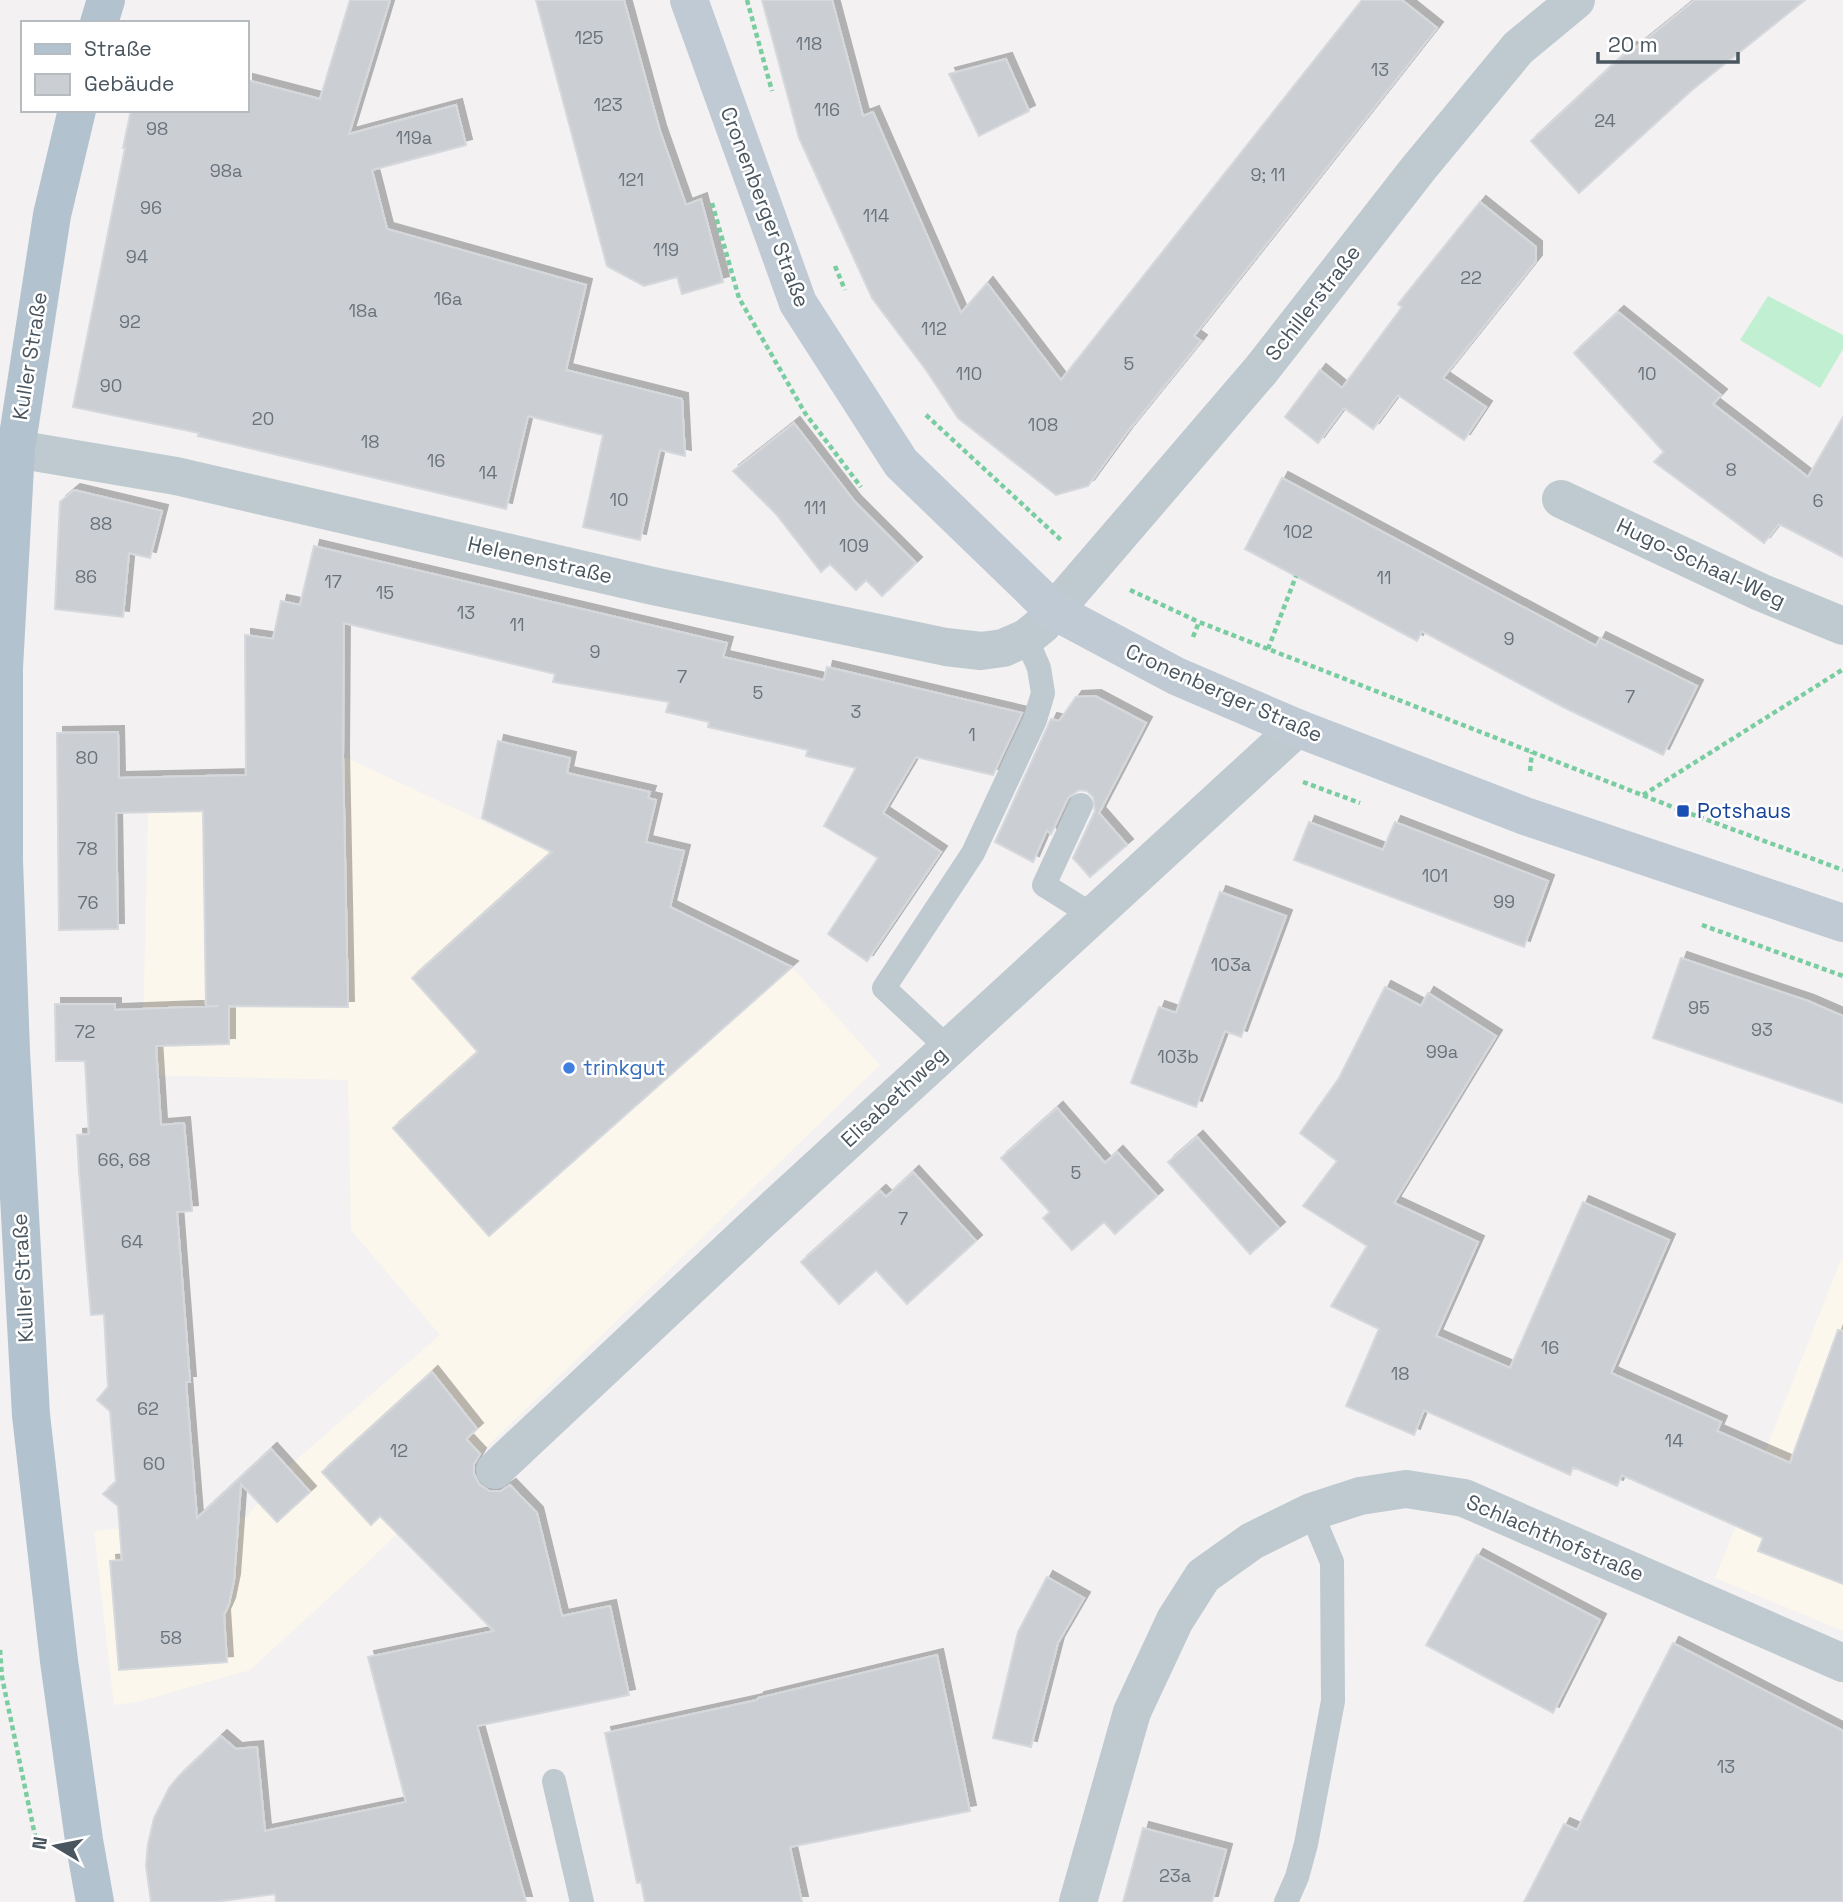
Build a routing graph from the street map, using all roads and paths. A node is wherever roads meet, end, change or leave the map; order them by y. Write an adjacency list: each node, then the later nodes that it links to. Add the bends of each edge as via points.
1 (106, 0): 5 (main road)
2 (689, 0): 18 (main road, Cronenberger Straße, via 798,303 901,463)
3 (747, 0): 6 (path)
4 (1576, 0): 15 (street, Schillerstraße, via 1518,48 1261,370)
5 (100, 21)
6 (772, 93)
7 (77, 112): 12 (main road, Kuller Straße, via 52,215)
8 (710, 194): 13 (path, via 738,298 805,413)
9 (830, 255): 10 (path)
10 (845, 290)
11 (923, 410): 15 (path)
12 (16, 449): 18 (street, Helenenstraße, via 176,476 653,586 946,647 1003,648); 28 (main road, Kuller Straße, via 4,668)
13 (866, 494)
14 (1561, 499): 19 (street, Hugo-Schaal-Weg, via 1760,592)
15 (1092, 568): 17 (path); 18 (street, Schillerstraße)
16 (1296, 576): 20 (path)
17 (1199, 622): 20 (path); 22 (path)
18 (1041, 625): 22 (main road, Cronenberger Straße); 34 (lane, via 1039,668 1044,694 1035,720 973,853 884,988)
19 (1843, 625)
20 (1268, 649): 25 (path)
21 (1843, 669): 25 (path)
22 (1176, 676): 23 (main road, Cronenberger Straße)
23 (1297, 728): 24 (street, Elisabethweg); 31 (main road, Cronenberger Straße, via 1525,816)
24 (1254, 765): 26 (path); 30 (street, Elisabethweg)
25 (1643, 795): 29 (path)
26 (1362, 804)
27 (1081, 805): 30 (lane, via 1044,885)
28 (2, 861): 41 (main road, Kuller Straße, via 31,1415)
29 (1843, 870)
30 (1092, 915): 34 (street, Elisabethweg)
31 (1843, 923)
32 (1699, 924): 33 (path)
33 (1843, 976)
34 (948, 1048): 35 (street, Elisabethweg)
35 (495, 1470)
36 (1311, 1512): 38 (street, Schlachthofstraße, via 1360,1496 1406,1489 1464,1497); 43 (street, Schlachthofstraße, via 1252,1541 1203,1577 1175,1620 1132,1712); 44 (lane, via 1332,1562 1333,1700 1306,1844)
37 (0, 1650): 40 (path)
38 (1843, 1663)
39 (554, 1781): 42 (lane)
40 (40, 1863)
41 (95, 1902)
42 (582, 1902)
43 (1078, 1902)
44 (1286, 1902)

